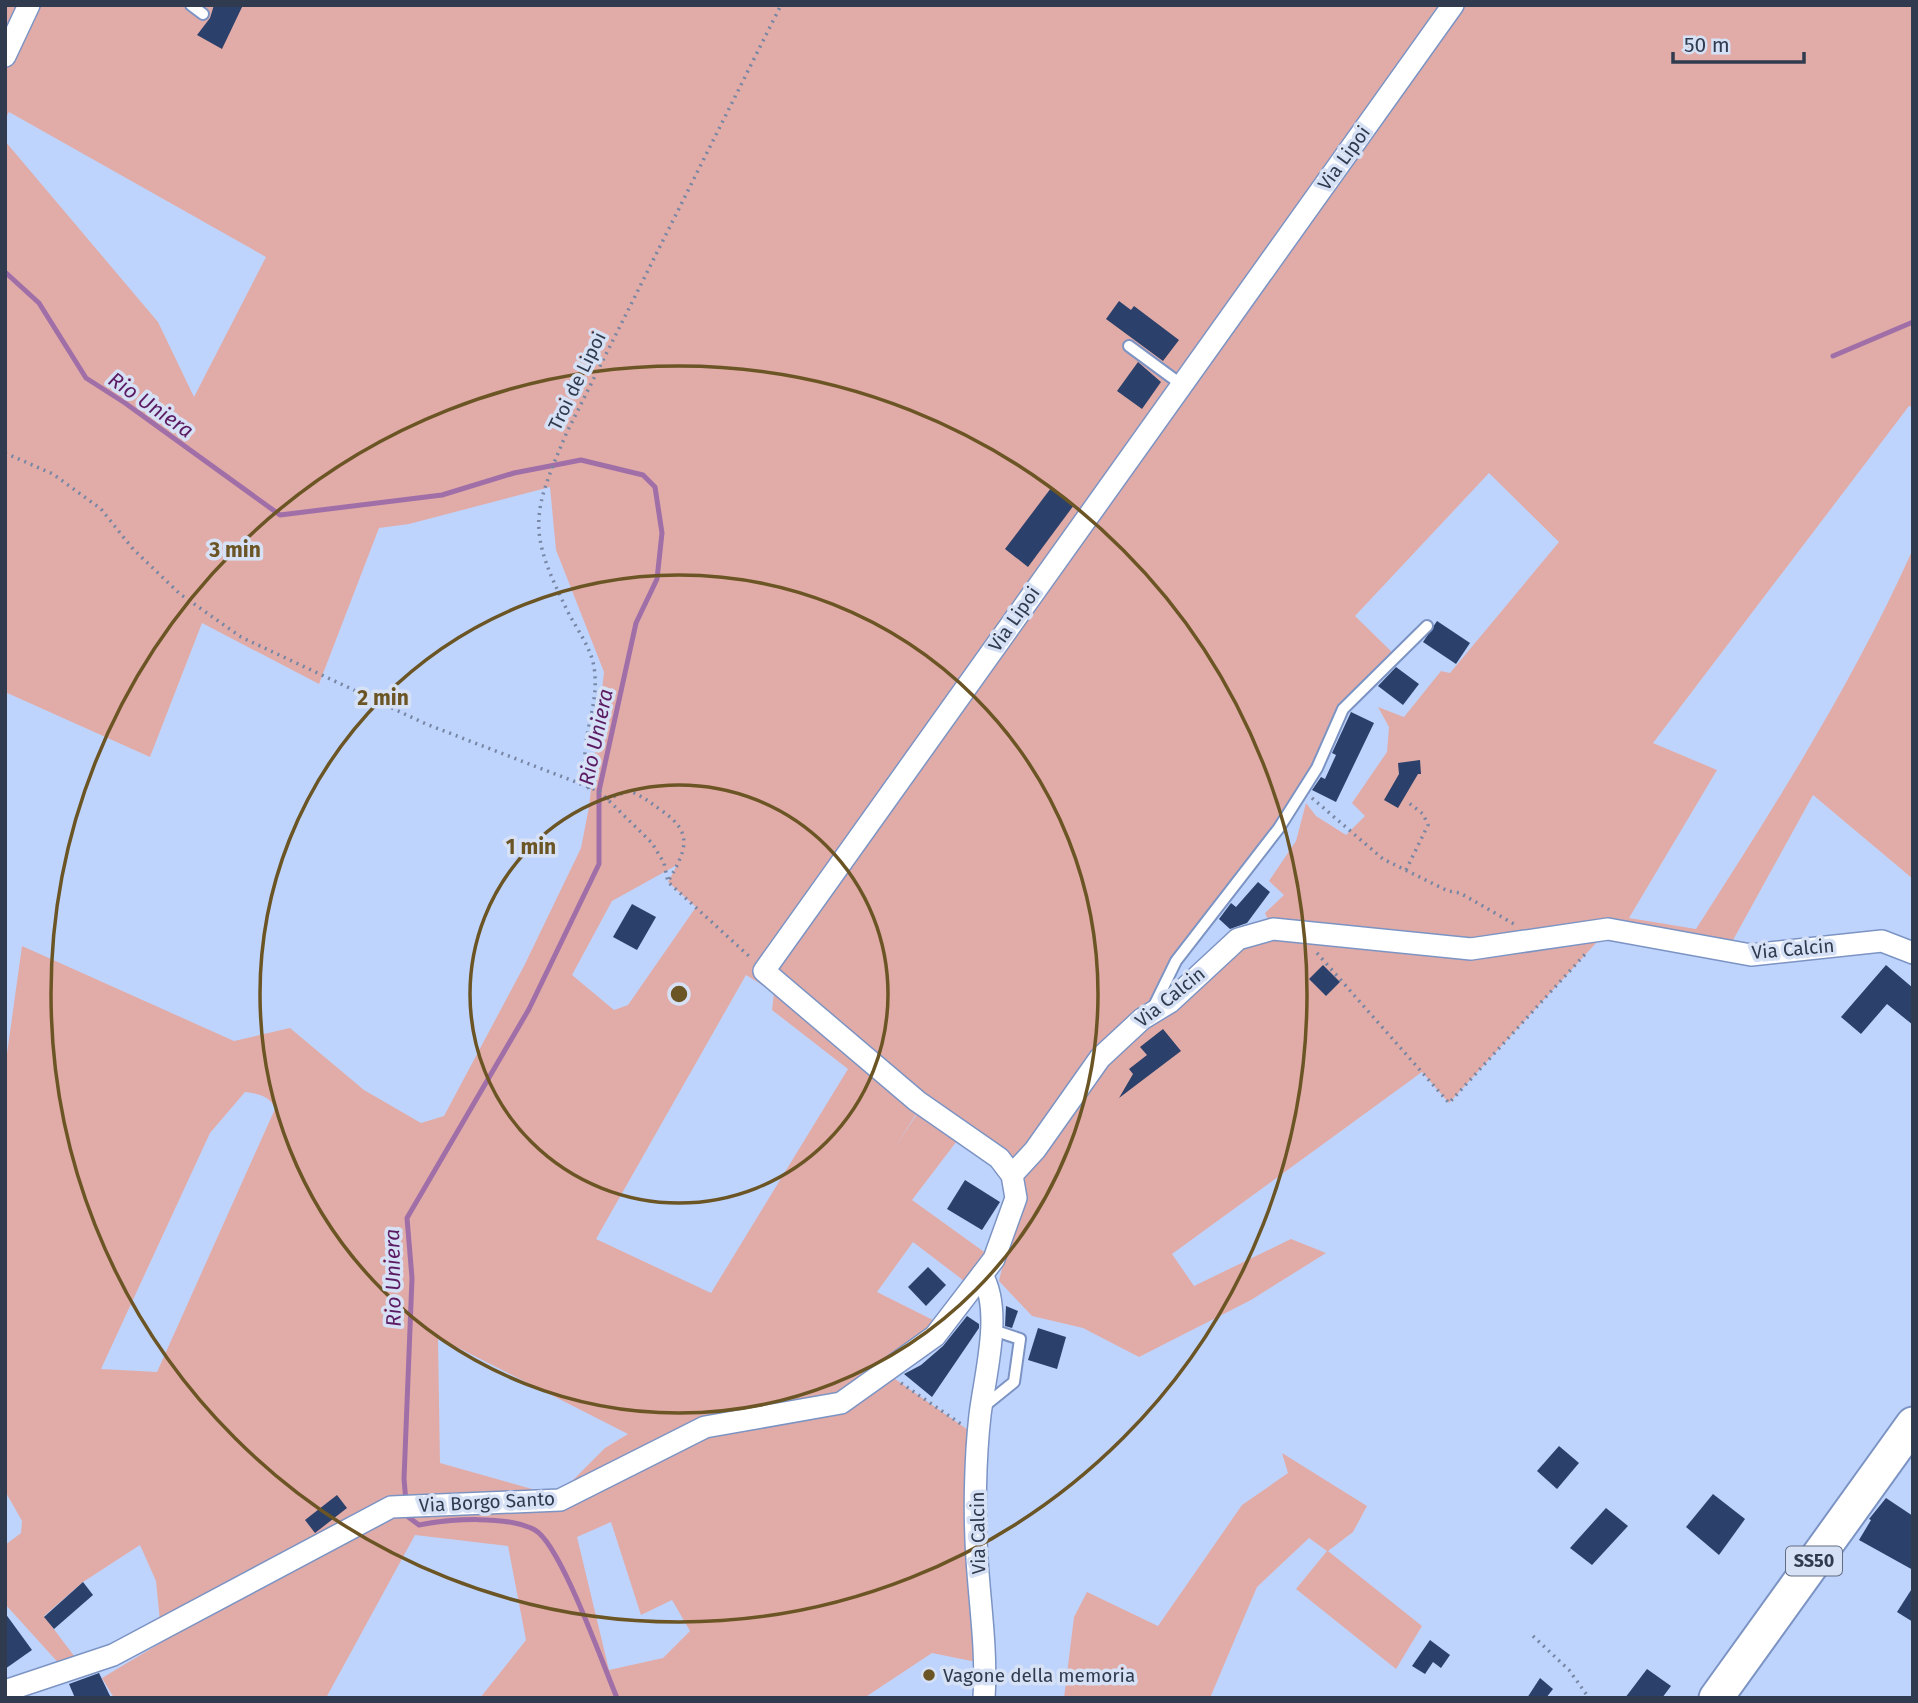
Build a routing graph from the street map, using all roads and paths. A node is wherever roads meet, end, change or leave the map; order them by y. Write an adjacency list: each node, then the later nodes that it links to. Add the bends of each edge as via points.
1 (29, 5): 6 (street)
2 (191, 5): 5 (lane)
3 (781, 5): 11 (path, Troi de Lipoi, via 567,432 539,506 544,562 594,664 596,684 584,742)
4 (1452, 5): 8 (street, Via Lipoi)
5 (203, 14)
6 (5, 56)
7 (1129, 346): 8 (lane)
8 (1182, 385): 21 (street, Via Lipoi)
9 (5, 453): 11 (path, via 54,474 101,509 133,549 180,594 241,636 426,724)
10 (1427, 626): 12 (lane, via 1343,709)
11 (589, 789): 13 (path)
12 (1302, 792): 15 (path, via 1384,859); 22 (lane, via 1176,961)
13 (607, 799): 16 (path, via 652,843 664,863); 16 (path, via 629,791 647,798 679,822 683,855)
14 (1409, 803): 15 (path, via 1423,814 1427,825)
15 (1406, 870): 18 (path, via 1460,893)
16 (668, 882): 21 (path)
17 (1608, 929): 18 (street, Via Calcin); 19 (path, via 1450,1103); 20 (street, Via Calcin, via 1751,955 1882,941)
18 (1540, 939): 22 (street, Via Calcin, via 1471,950 1273,929 1238,939 1170,1002)
19 (1312, 949)
20 (1913, 953)
21 (764, 971): 23 (street, via 917,1101 999,1158)
22 (1150, 1014): 23 (street, Via Calcin, via 1101,1058)
23 (1012, 1175): 24 (street, via 1016,1198 994,1259)
24 (982, 1275): 25 (street, Via Calcin, via 991,1290); 26 (street, Via Borgo Santo, via 935,1336)
25 (990, 1329): 27 (street, Via Calcin); 27 (lane, via 1020,1339 1014,1382)
26 (884, 1372): 29 (path); 31 (street, Via Borgo Santo, via 841,1403 705,1427 560,1500 395,1507 113,1655)
27 (980, 1409): 29 (street, Via Calcin)
28 (1913, 1424): 34 (main road, SS50)
29 (979, 1439): 32 (street, Via Calcin, via 977,1557 986,1664)
30 (1534, 1636): 33 (path, via 1569,1670)
31 (8, 1685)
32 (984, 1698)
33 (1589, 1698)
34 (1716, 1698)

